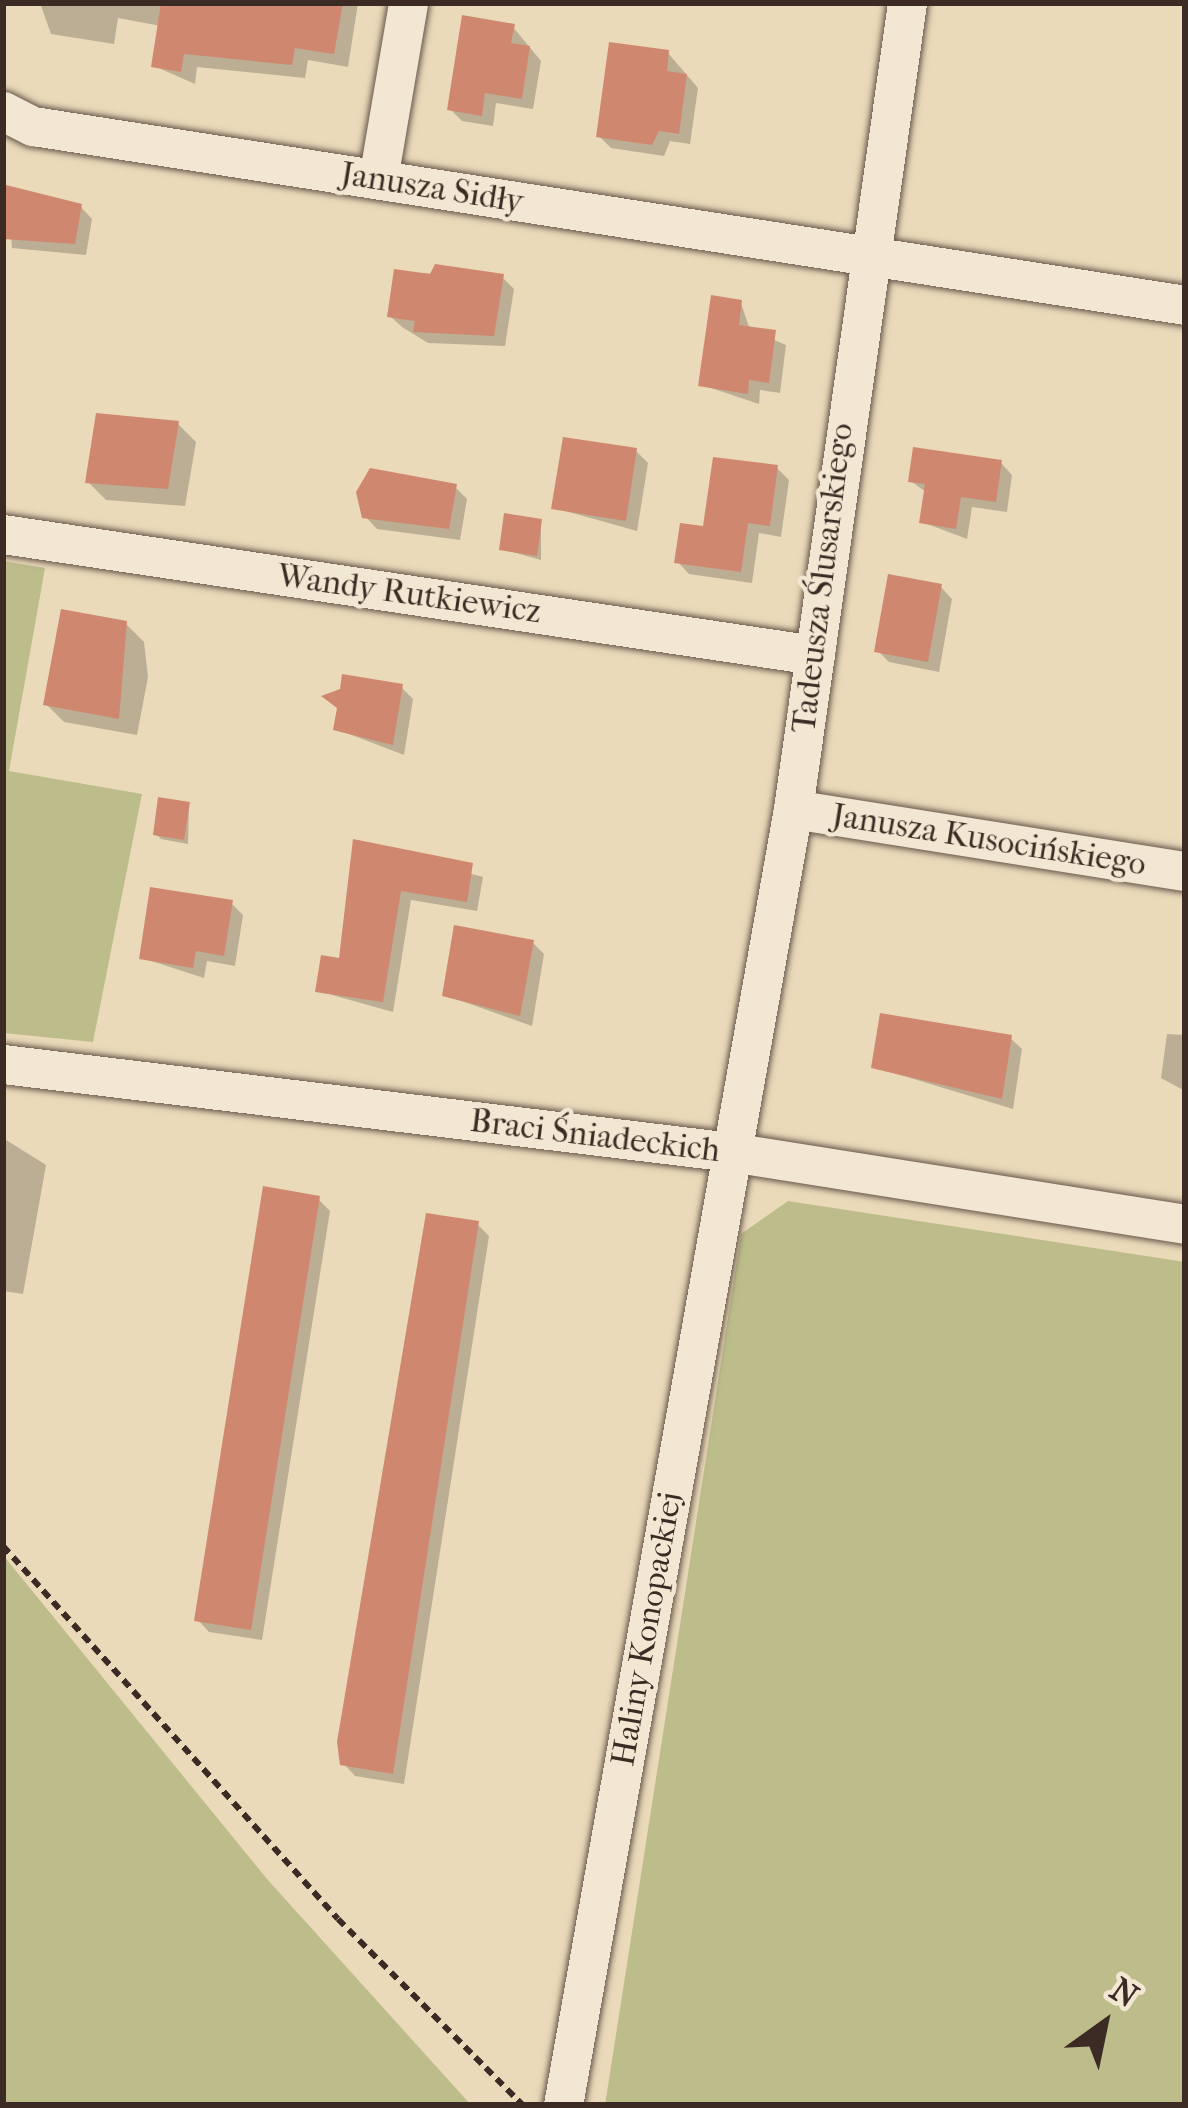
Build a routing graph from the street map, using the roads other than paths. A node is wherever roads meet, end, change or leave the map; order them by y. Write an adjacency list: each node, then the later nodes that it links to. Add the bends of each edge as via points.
1 (407, 3): 4 (street)
2 (907, 3): 5 (street, Tadeusza Ślusarskiego)
3 (3, 111): 4 (street, Janusza Sidły, via 33,126)
4 (378, 179): 5 (street, Janusza Sidły)
5 (863, 257): 6 (street, Janusza Sidły); 8 (street, Tadeusza Ślusarskiego)
6 (1185, 305)
7 (3, 534): 8 (street, Wandy Rutkiewicz)
8 (815, 655): 9 (street, Tadeusza Ślusarskiego)
9 (793, 809): 10 (street, Janusza Kusocińskiego); 12 (street, Tadeusza Ślusarskiego)
10 (1185, 871)
11 (3, 1064): 12 (street, Braci Śniadeckich)
12 (731, 1152): 13 (street, Braci Śniadeckich); 14 (street, Haliny Konopackiej)
13 (1185, 1224)
14 (562, 2105)

